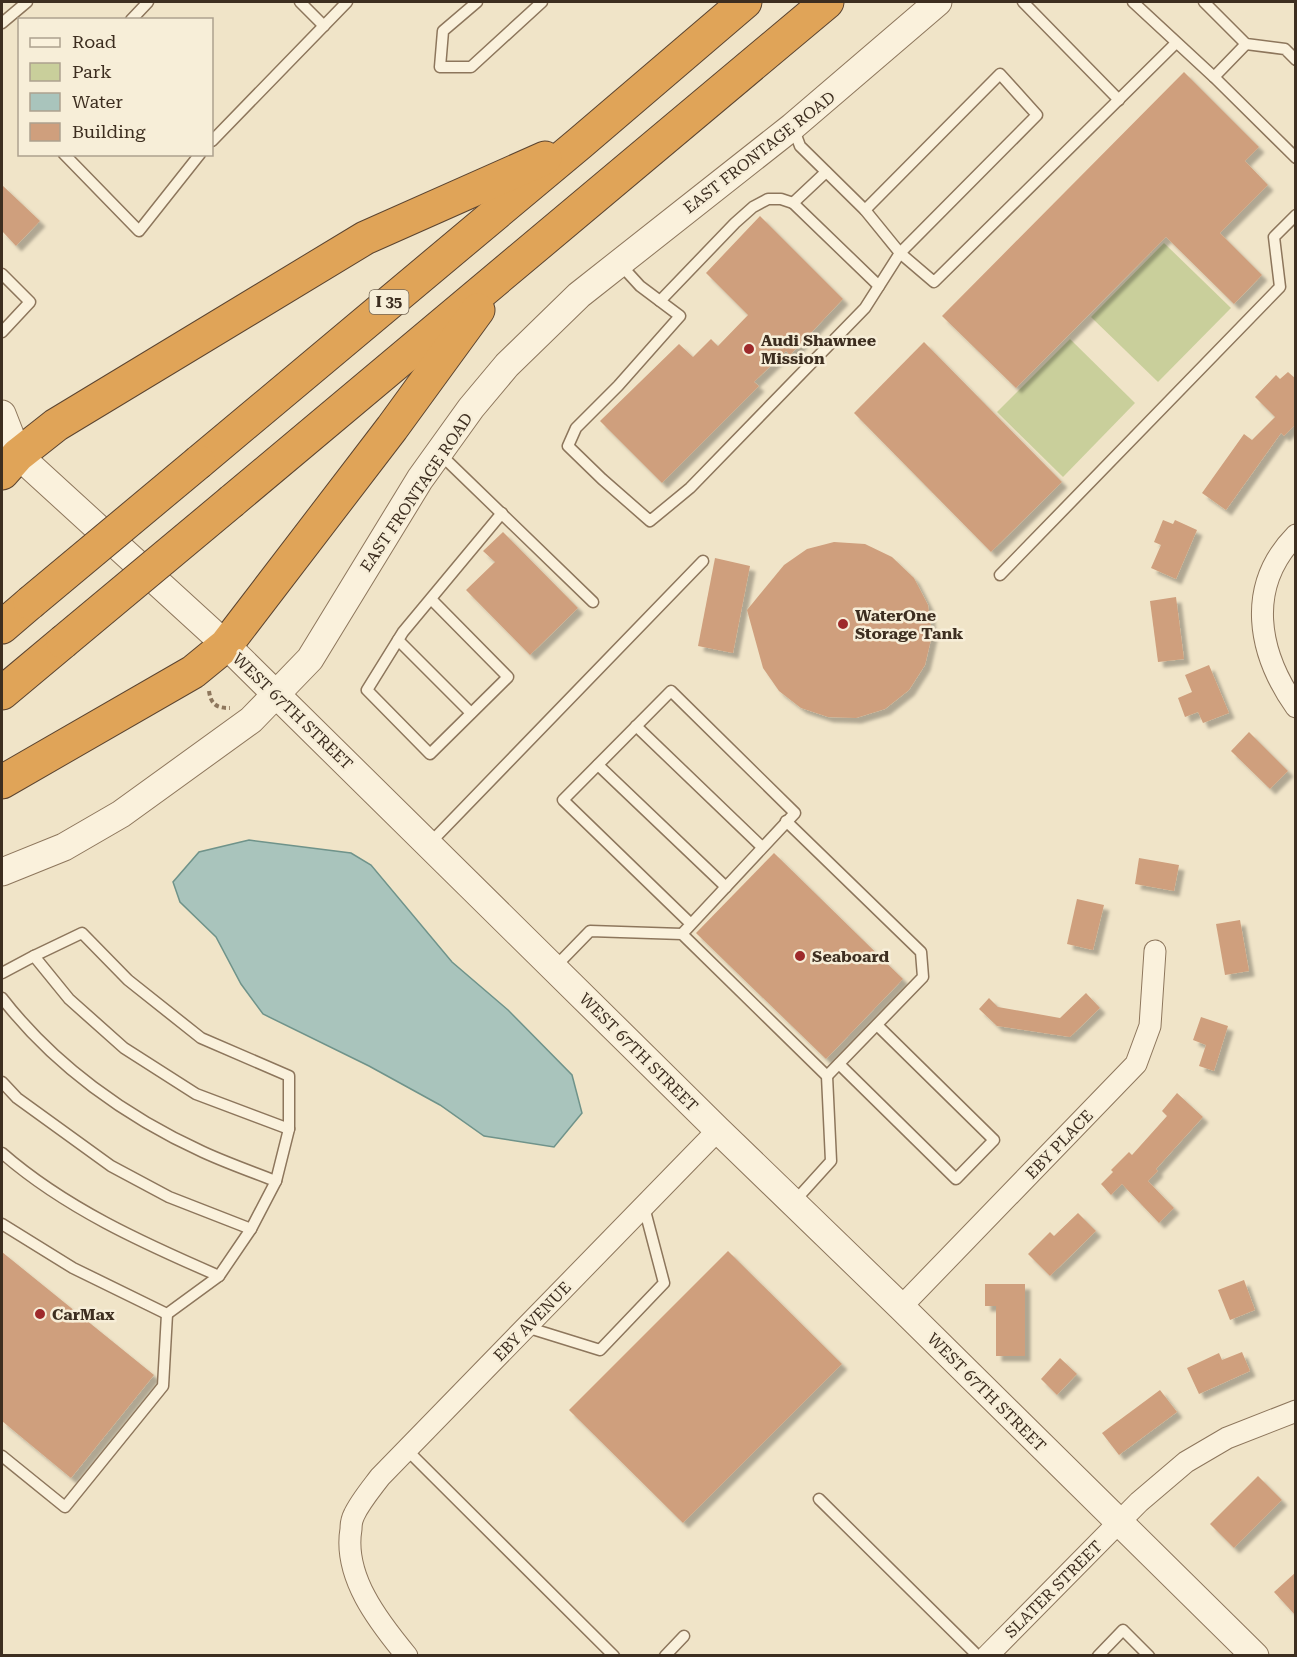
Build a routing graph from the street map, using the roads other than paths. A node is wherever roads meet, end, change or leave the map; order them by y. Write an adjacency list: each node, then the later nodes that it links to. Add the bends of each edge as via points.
1 (27, 2): 14 (lane)
2 (148, 2): 13 (lane)
3 (300, 2): 15 (lane)
4 (347, 2): 15 (lane)
5 (477, 2): 6 (lane, via 443,31 440,67 471,67)
6 (542, 2)
7 (745, 2): 23 (highway, I 35)
8 (827, 2): 33 (highway)
9 (938, 2): 21 (street, EAST FRONTAGE ROAD)
10 (1023, 2): 20 (lane)
11 (1133, 2): 16 (lane)
12 (1204, 2): 17 (lane)
13 (133, 18)
14 (2, 23)
15 (324, 26): 22 (lane)
16 (1176, 43): 19 (lane); 20 (lane)
17 (1245, 44): 18 (lane, via 1285,49); 19 (lane)
18 (1296, 60)
19 (1214, 77): 26 (lane)
20 (1119, 100): 31 (lane, via 934,282)
21 (792, 127): 27 (lane, via 800,146); 32 (street, EAST FRONTAGE ROAD)
22 (213, 140)
23 (580, 143): 40 (highway, via 364,238 56,425); 47 (highway, I 35, bridge)
24 (66, 156): 25 (lane, via 138,231)
25 (198, 156)
26 (1296, 158)
27 (826, 171): 28 (lane); 29 (lane)
28 (793, 203): 35 (lane); 36 (lane, via 768,199 753,207)
29 (865, 210): 31 (lane); 31 (lane, via 1000,74 1037,114)
30 (1296, 215): 44 (lane, via 1274,237 1280,287)
31 (900, 253): 35 (lane)
32 (619, 262): 36 (lane); 39 (street, EAST FRONTAGE ROAD, via 507,366)
33 (509, 267): 49 (highway, via 385,438); 50 (highway, bridge)
34 (2, 274): 37 (lane, via 30,302)
35 (879, 286): 36 (lane, via 865,308 690,488 650,521 568,446 576,428 680,316)
36 (660, 301)
37 (2, 332)
38 (2, 414): 40 (street, WEST 67TH STREET)
39 (438, 452): 41 (lane); 51 (street, EAST FRONTAGE ROAD, via 310,659)
40 (7, 460): 49 (street, WEST 67TH STREET)
41 (502, 513): 45 (lane); 46 (lane)
42 (1296, 535): 52 (street, via 1278,557 1265,587 1262,618 1267,655 1280,686)
43 (703, 561): 58 (lane)
44 (1000, 575)
45 (431, 599): 48 (lane); 53 (lane, via 508,677)
46 (593, 602)
47 (2, 627)
48 (398, 640): 53 (lane); 53 (lane, via 367,690 430,754)
49 (226, 645): 51 (street, WEST 67TH STREET); 56 (highway, via 193,672)
50 (2, 693)
51 (276, 696): 58 (street, WEST 67TH STREET); 60 (street, EAST FRONTAGE ROAD, via 251,720 121,814 64,847)
52 (1296, 707)
53 (471, 713)
54 (636, 726): 55 (lane); 57 (lane, via 671,691 795,813); 59 (lane)
55 (598, 765): 61 (lane); 62 (lane, via 563,800)
56 (2, 782)
57 (786, 821): 59 (lane); 69 (lane, via 921,952 923,977)
58 (429, 844): 66 (street, WEST 67TH STREET)
59 (762, 847): 61 (lane)
60 (2, 872)
61 (726, 887): 62 (lane)
62 (691, 924): 63 (lane)
63 (682, 934): 66 (lane, via 590,931); 71 (lane)
64 (1155, 951): 82 (street, EBY PLACE, via 1150,1026 1136,1064)
65 (34, 956): 67 (lane); 73 (lane, via 69,999 124,1048 196,1094); 73 (lane, via 82,933 128,980 201,1038 289,1076)
66 (554, 968): 74 (street, WEST 67TH STREET)
67 (2, 973)
68 (2, 998): 76 (lane, via 24,1027 81,1078 136,1117 203,1152)
69 (877, 1025): 70 (lane); 70 (lane, via 994,1140 956,1179)
70 (839, 1064): 71 (lane)
71 (827, 1076): 77 (lane, via 831,1161)
72 (2, 1082): 80 (lane, via 17,1098 111,1166 169,1197)
73 (290, 1129): 76 (lane)
74 (718, 1130): 77 (street, WEST 67TH STREET); 78 (street, EBY AVENUE)
75 (2, 1153): 81 (lane, via 82,1210)
76 (276, 1181): 80 (lane)
77 (793, 1203): 82 (street, WEST 67TH STREET)
78 (644, 1206): 84 (street, EBY AVENUE); 84 (lane, via 664,1283 600,1350)
79 (2, 1224): 83 (lane, via 73,1268)
80 (251, 1229): 81 (lane)
81 (219, 1276): 83 (lane)
82 (901, 1307): 89 (street, WEST 67TH STREET)
83 (168, 1314): 87 (lane, via 163,1386 65,1507)
84 (526, 1327): 86 (street, EBY AVENUE)
85 (1296, 1411): 89 (street, SLATER STREET, via 1227,1438 1186,1462)
86 (407, 1450): 92 (street, EBY AVENUE, via 380,1477 353,1516 348,1546 363,1593); 93 (lane)
87 (2, 1456)
88 (819, 1499): 91 (lane)
89 (1119, 1522): 91 (street, SLATER STREET); 97 (street, WEST 67TH STREET)
90 (684, 1636): 94 (lane)
91 (990, 1654)
92 (407, 1656)
93 (614, 1656)
94 (665, 1656)
95 (1098, 1656): 96 (lane, via 1123,1630)
96 (1149, 1656)
97 (1255, 1656)

